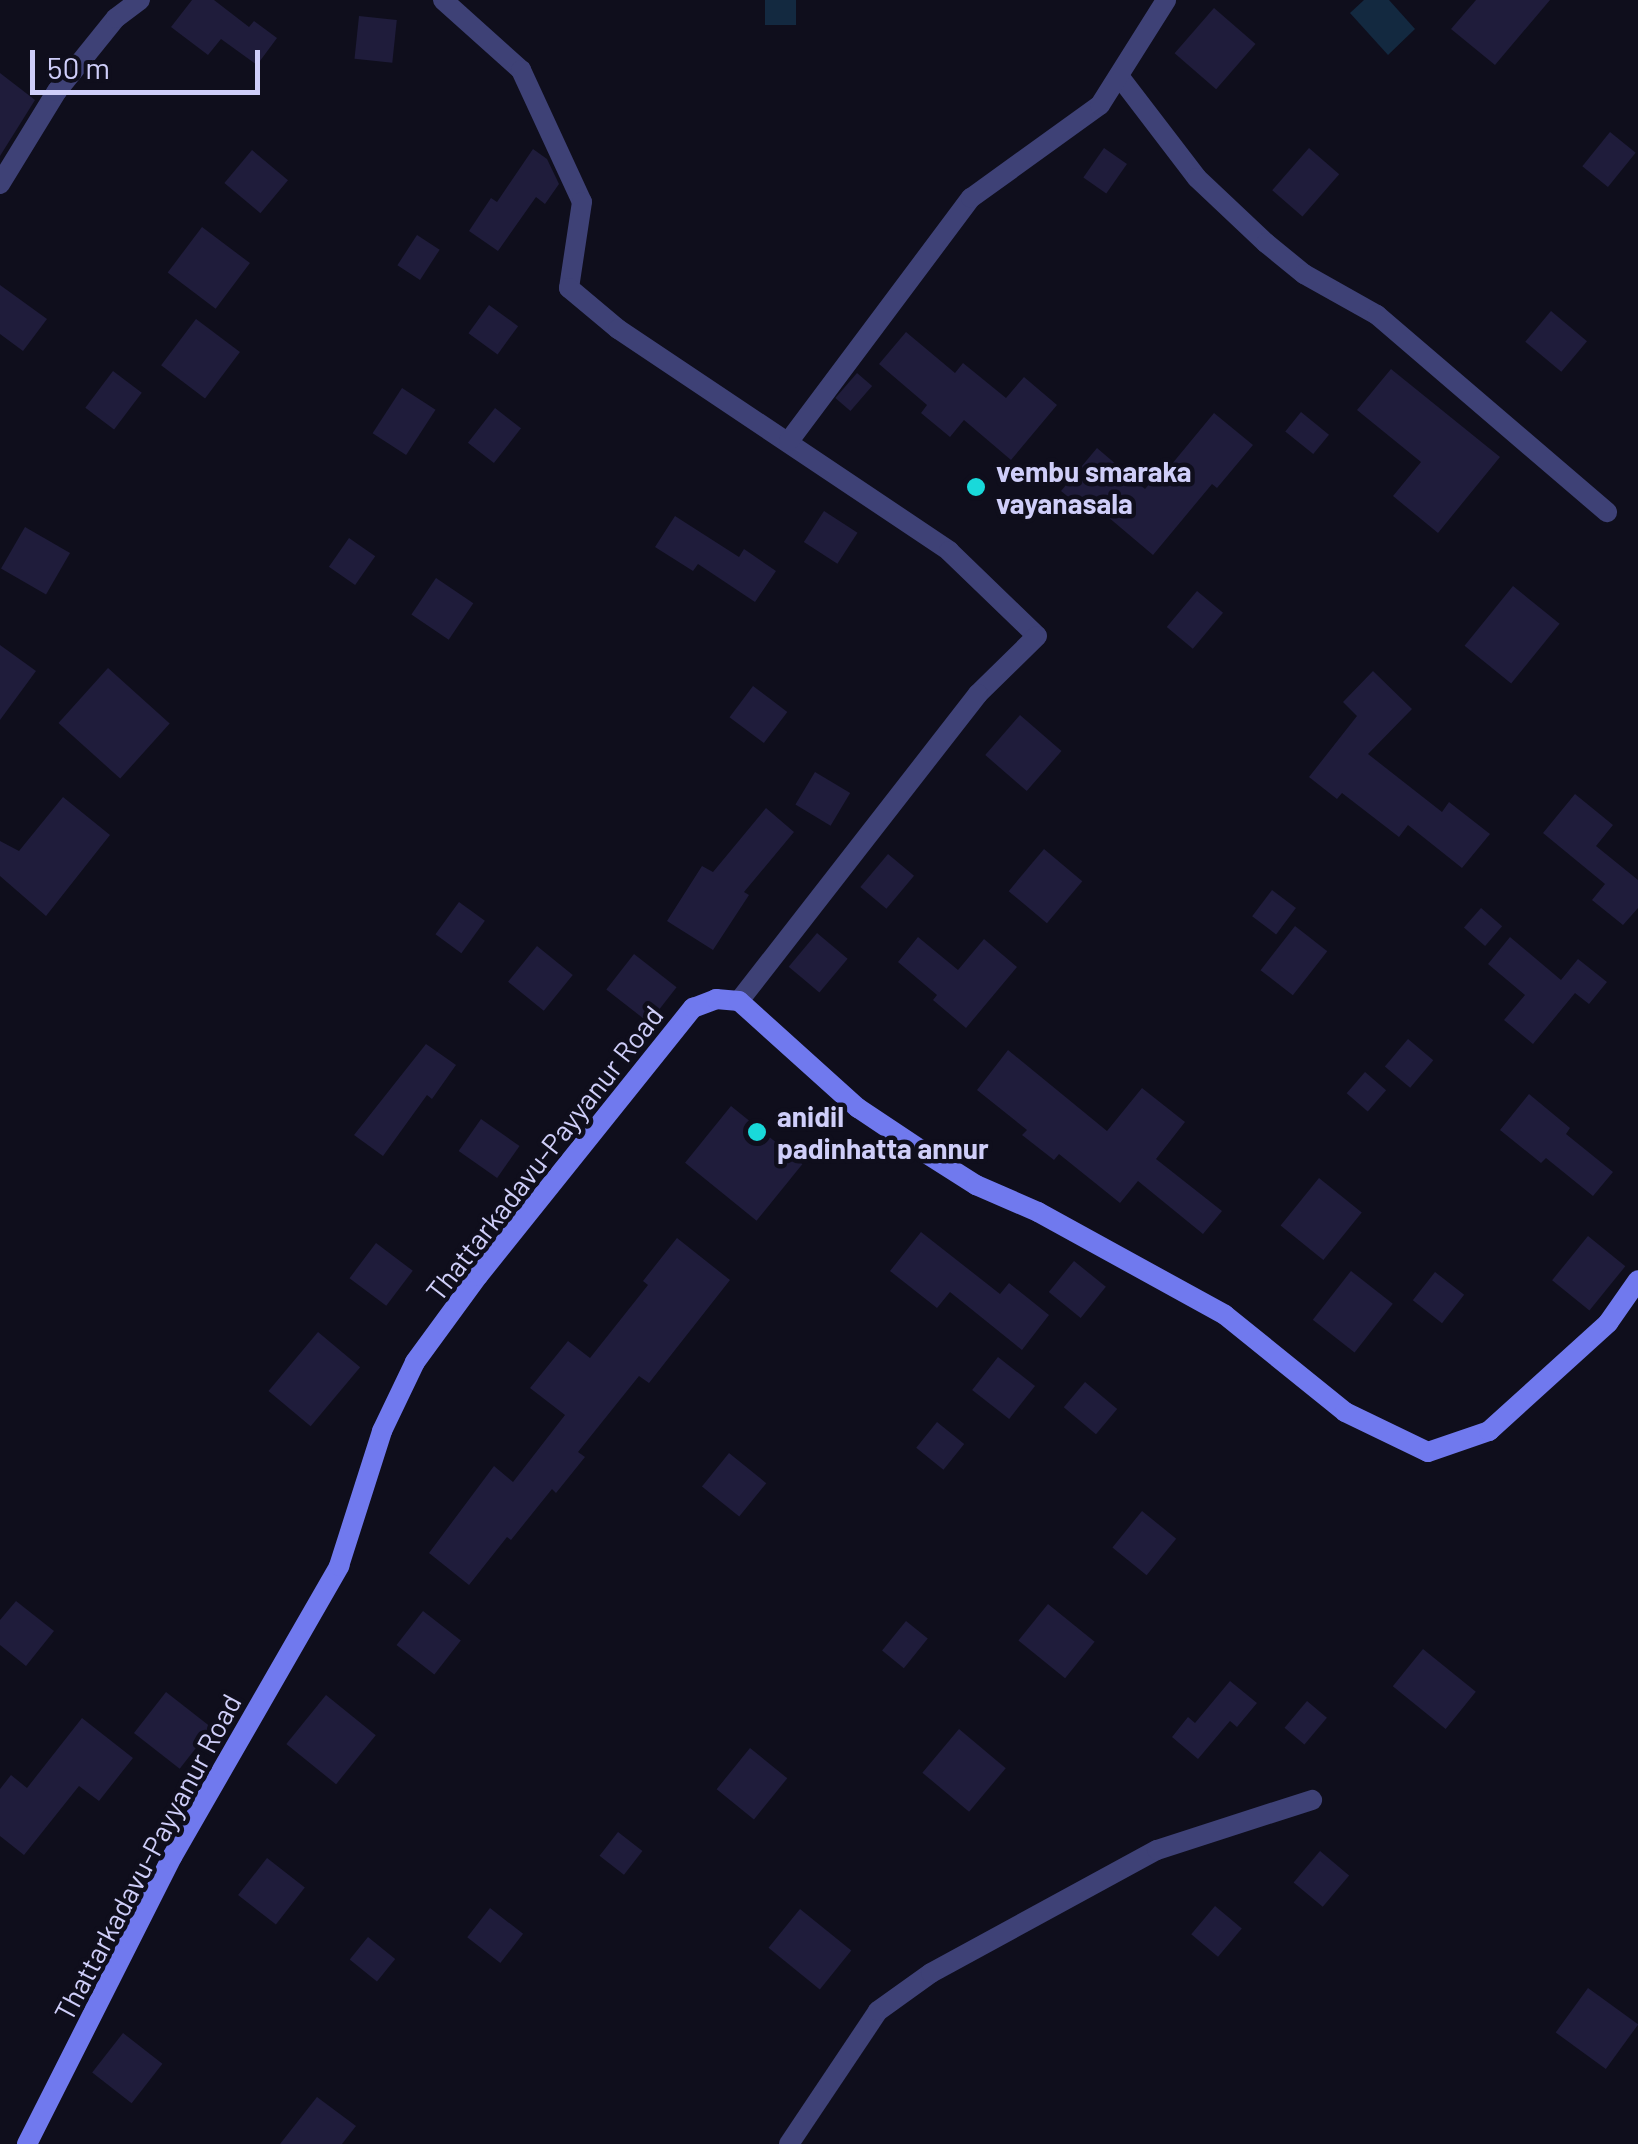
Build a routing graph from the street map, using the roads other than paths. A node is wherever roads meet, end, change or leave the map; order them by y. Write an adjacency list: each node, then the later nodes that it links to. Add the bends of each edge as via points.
1 (140, 0): 5 (street, via 116,18 57,92)
2 (444, 0): 6 (street, via 521,70 582,202 569,288)
3 (1166, 0): 4 (street)
4 (1118, 76): 6 (street, via 1100,105 971,198); 7 (street, via 1197,178 1266,243 1304,274 1377,316)
5 (0, 184)
6 (788, 441): 8 (street, via 949,551 1037,636 978,694)
7 (1608, 512)
8 (739, 1001): 9 (main road, via 858,1108 924,1152 1224,1314 1344,1412 1428,1452 1489,1431 1608,1323); 11 (main road, Thattarkadavu-Payyanur Road, via 716,999 694,1008 416,1362 382,1431 339,1566 172,1857)
9 (1638, 1280)
10 (1312, 1800): 12 (street, via 1157,1850 931,1973 878,2011)
11 (26, 2144)
12 (790, 2144)

